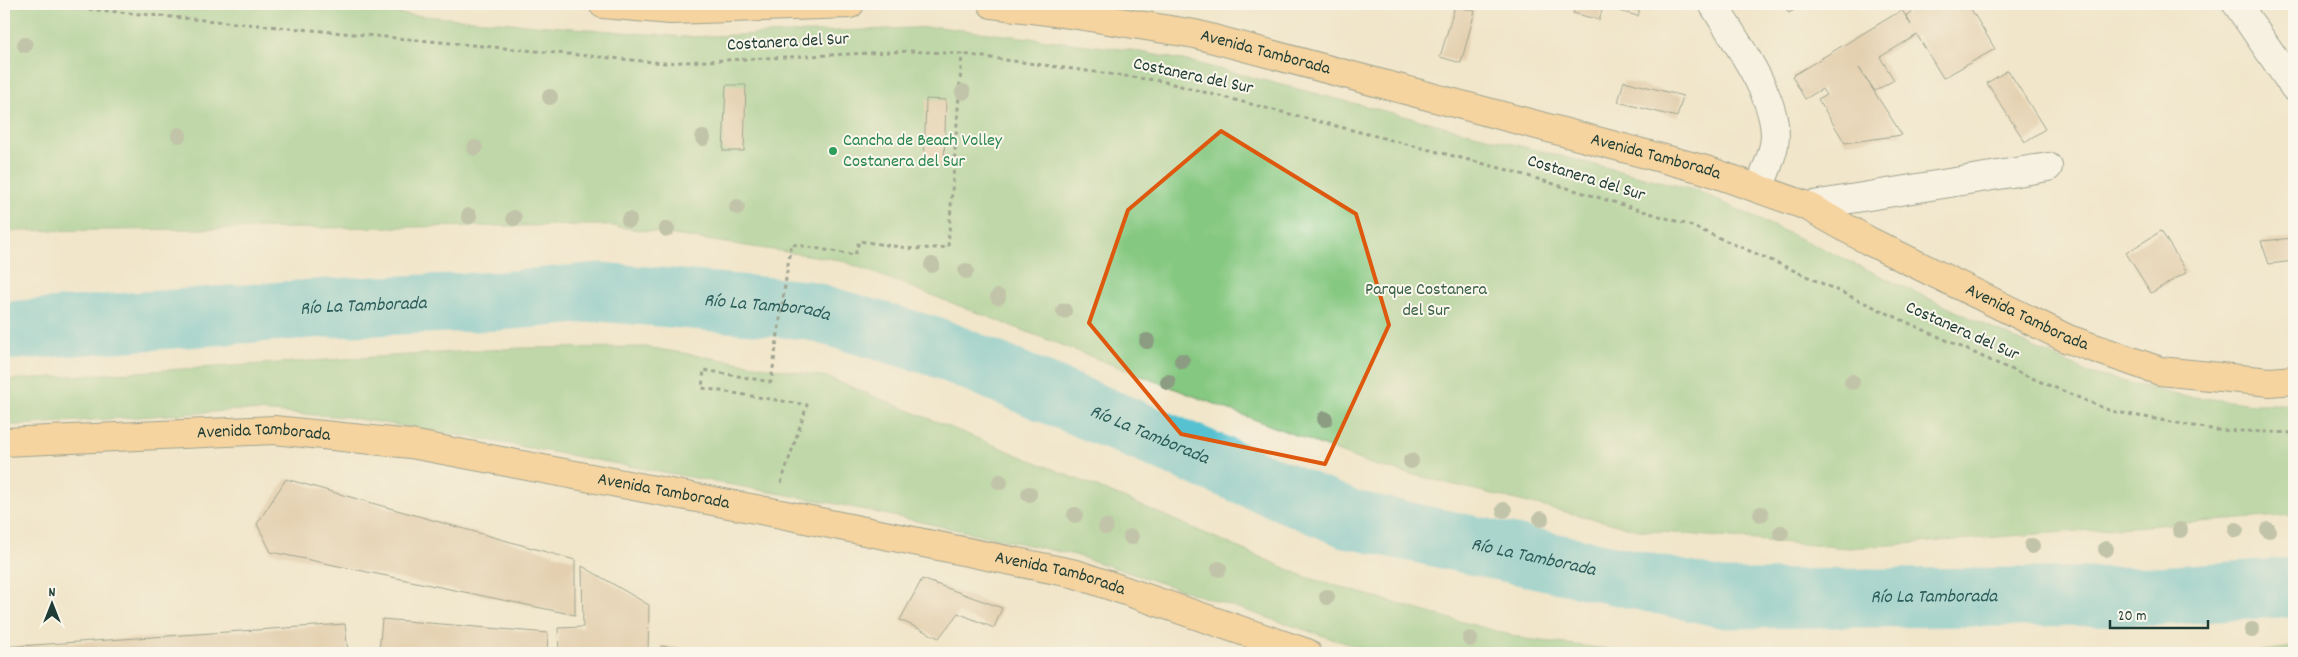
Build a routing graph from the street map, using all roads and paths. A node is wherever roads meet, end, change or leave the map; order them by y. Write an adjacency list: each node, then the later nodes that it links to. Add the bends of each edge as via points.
1 (33, 4): 9 (path, Costanera del Sur, via 664,63 911,51)
2 (603, 4): 7 (main road)
3 (850, 4): 7 (main road)
4 (992, 4): 8 (main road, Avenida Tamborada)
5 (1713, 4): 12 (street, via 1764,91 1774,120 1774,145)
6 (2237, 4): 10 (street)
7 (670, 7)
8 (1072, 9): 12 (main road, Avenida Tamborada, via 1195,34 1706,170)
9 (962, 54): 15 (path, Costanera del Sur, via 1161,81 1508,170 1689,225 2111,411 2216,430); 17 (path, via 948,247 914,249 859,241 855,255 791,244 771,382 704,370 702,388 807,405)
10 (2294, 87)
11 (2048, 168): 13 (street)
12 (1759, 189): 13 (main road, Avenida Tamborada)
13 (1808, 206): 14 (main road, Avenida Tamborada, via 1869,242 2068,339 2160,371 2270,382)
14 (2294, 380)
15 (2294, 433)
16 (4, 442): 17 (main road, Avenida Tamborada, via 274,430 410,444)
17 (771, 512): 18 (main road, Avenida Tamborada, via 1076,574)
18 (1307, 653)

